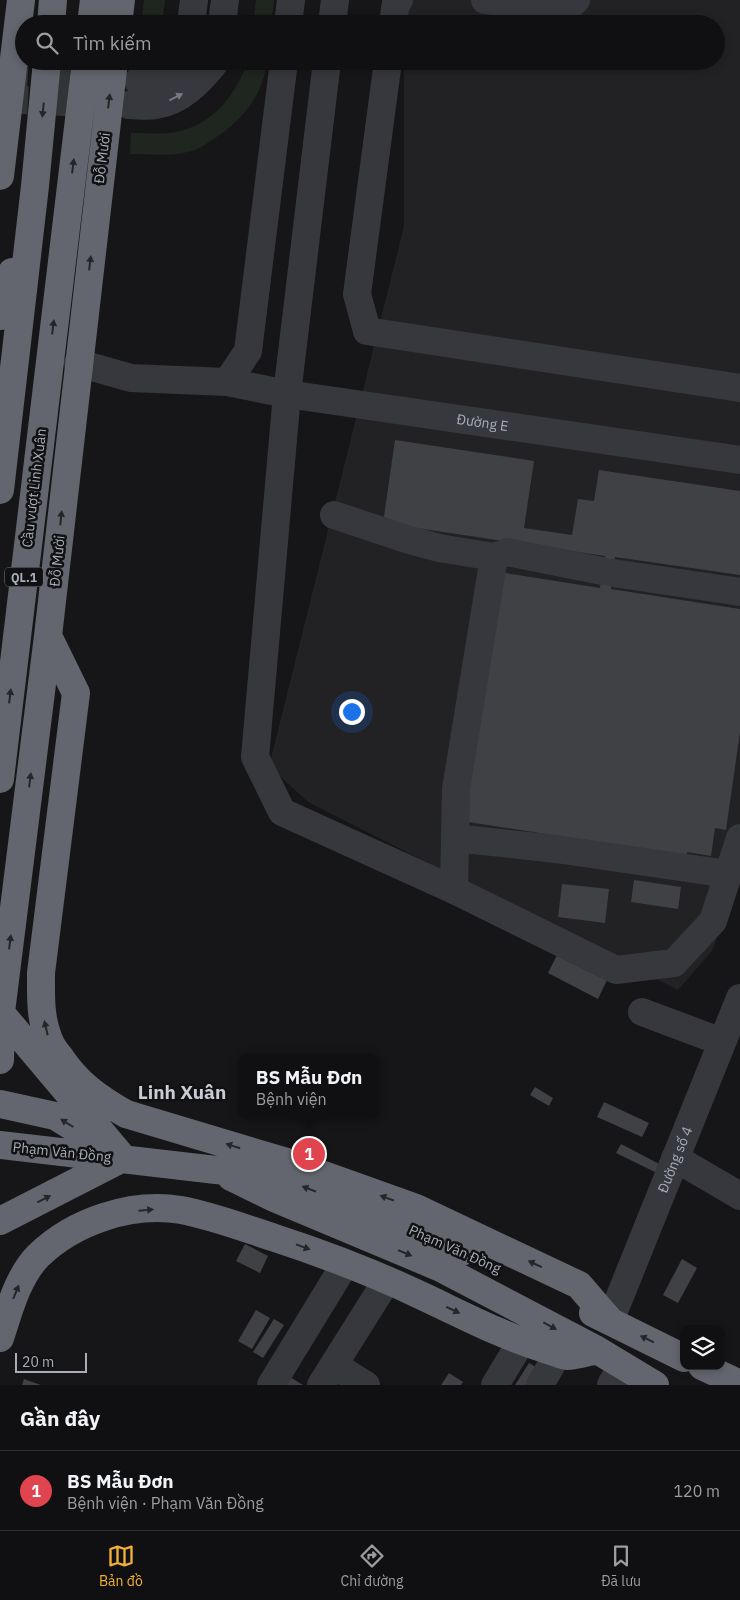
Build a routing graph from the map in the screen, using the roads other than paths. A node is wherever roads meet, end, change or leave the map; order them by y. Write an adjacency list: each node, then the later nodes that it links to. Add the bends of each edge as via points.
1 (20, 0): 12 (highway)
2 (54, 0): 13 (highway)
3 (94, 0): 14 (highway)
4 (121, 0): 15 (highway)
5 (194, 0): 16 (street)
6 (225, 0): 17 (street)
7 (291, 0): 18 (street)
8 (335, 0): 19 (street)
9 (399, 0): 20 (street)
10 (485, 0): 11 (street, via 565,11)
11 (576, 0)
12 (18, 15)
13 (52, 15)
14 (92, 15)
15 (119, 15)
16 (192, 15)
17 (223, 15)
18 (289, 15)
19 (333, 15)
20 (394, 15)
21 (15, 44): 30 (highway)
22 (47, 70): 31 (highway, one-way to 31)
23 (85, 70): 32 (highway, Đỗ Mười / QL.1, one-way to 23)
24 (113, 70): 34 (highway, Đỗ Mười / QL.1, one-way to 24)
25 (178, 70): 26 (street, one-way to 26, via 170,78 133,93 156,105 176,99 198,84)
26 (209, 70)
27 (283, 70): 36 (street, via 248,351)
28 (326, 70): 38 (street)
29 (387, 70): 37 (street, via 357,294 367,331)
30 (0, 176)
31 (35, 186): 33 (highway); 40 (highway)
32 (67, 211): 34 (highway); 35 (highway, Đỗ Mười / QL.1, one-way to 32)
33 (0, 316)
34 (78, 363): 36 (street, Đường E, via 131,378); 44 (highway, Đỗ Mười / QL.1, one-way to 34)
35 (48, 375): 45 (highway, Cầu vượt Linh Xuân / QL.1, one-way to 35)
36 (227, 382): 38 (street, Đường E)
37 (740, 388)
38 (287, 394): 39 (street, Đường E); 49 (street, via 255,757 282,812)
39 (740, 460)
40 (0, 490)
41 (334, 515): 42 (street, via 430,546)
42 (494, 557): 43 (street, via 507,552 608,572); 46 (street, via 456,789)
43 (740, 592)
44 (48, 636): 51 (highway, Đỗ Mười / QL.1, one-way to 44); 64 (highway, one-way to 44, via 579,1285 416,1208 290,1163 126,1114 102,1100 69,1072 48,1038 42,1010 41,973 76,693)
45 (0, 779)
46 (455, 838): 48 (street); 49 (street)
47 (740, 838): 48 (street)
48 (728, 874): 49 (street, via 713,921 674,963 616,970)
49 (454, 890)
50 (739, 1004): 53 (street, Đường số 4)
51 (1, 1012): 54 (highway, Đỗ Mười / QL.1); 57 (highway)
52 (642, 1012): 53 (street)
53 (722, 1042): 58 (street, Đường số 4)
54 (0, 1060)
55 (0, 1104): 57 (highway, Phạm Văn Đồng, one-way to 55, via 55,1116)
56 (0, 1145): 57 (highway, Phạm Văn Đồng)
57 (123, 1158): 59 (highway, Phạm Văn Đồng); 61 (highway, one-way to 57)
58 (675, 1158): 60 (street); 64 (street, Đường số 4)
59 (216, 1170): 64 (highway, Phạm Văn Đồng, one-way to 59, via 443,1241 272,1174); 67 (highway, Phạm Văn Đồng, one-way to 67, via 441,1268)
60 (740, 1196)
61 (0, 1221)
62 (345, 1264): 63 (highway); 65 (highway, one-way to 62, via 21,1282 37,1257 66,1236 104,1216 150,1209 179,1210 221,1220); 74 (street)
63 (387, 1280): 66 (highway, one-way to 66); 71 (street)
64 (610, 1321): 67 (highway); 69 (highway, Phạm Văn Đồng, one-way to 64)
65 (0, 1338)
66 (521, 1342): 68 (highway); 76 (street)
67 (597, 1350): 68 (highway, via 567,1356); 72 (highway, Phạm Văn Đồng)
68 (558, 1353): 77 (street)
69 (680, 1356)
70 (710, 1370): 73 (highway)
71 (328, 1375): 75 (street)
72 (616, 1376): 78 (highway, Phạm Văn Đồng)
73 (740, 1384)
74 (271, 1385)
75 (366, 1385)
76 (495, 1385)
77 (540, 1385)
78 (655, 1385)

